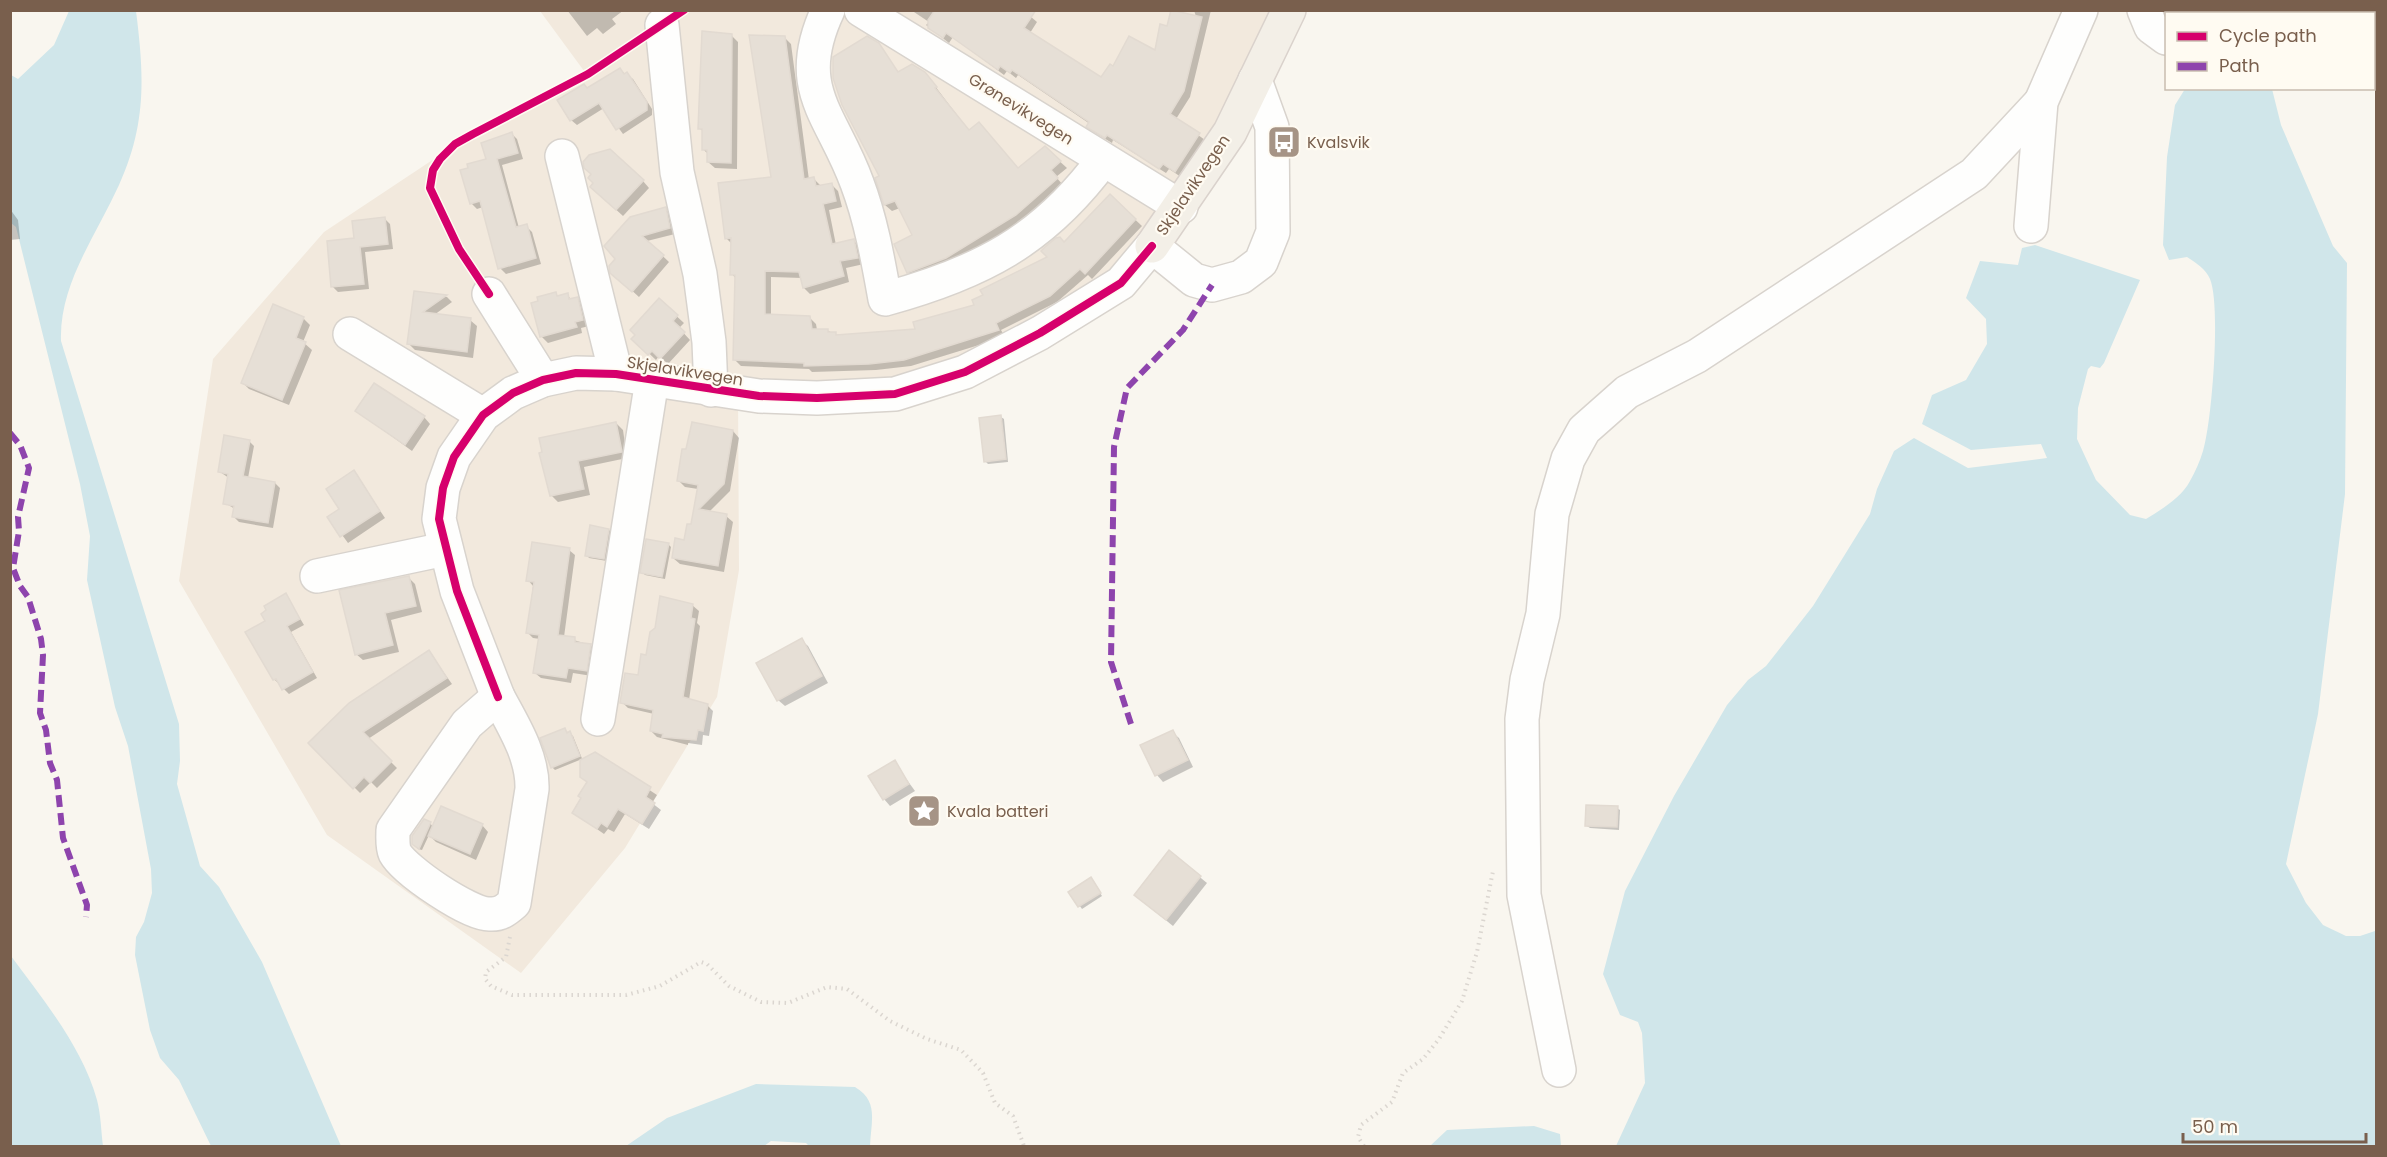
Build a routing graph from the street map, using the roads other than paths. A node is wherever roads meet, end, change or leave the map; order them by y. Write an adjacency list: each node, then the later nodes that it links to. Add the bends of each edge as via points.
1 (828, 10): 11 (street, via 813,57 813,84 857,183 873,236 885,299 945,282 1003,253 1064,206)
2 (861, 10): 11 (street, Grønevikvegen)
3 (1289, 10): 8 (main road, Skjelavikvegen)
4 (2081, 10): 9 (street)
5 (2144, 10): 7 (street, via 2151,27)
6 (662, 25): 20 (street, Skjelavikvegen, via 677,172 700,274)
7 (2165, 37)
8 (1255, 80): 12 (main road, Skjelavikvegen, via 1230,132); 14 (street, via 1272,127 1273,232 1261,261 1241,278 1212,285 1194,280)
9 (2042, 102): 13 (street); 26 (street, via 1974,174 1697,356 1627,392 1584,430 1568,459 1552,514 1544,614 1527,680 1522,719 1524,895)
10 (562, 156): 17 (street, Skjelavikvegen)
11 (1103, 160): 12 (street, Grønevikvegen)
12 (1181, 207): 14 (main road, Skjelavikvegen)
13 (2031, 226)
14 (1152, 246): 20 (street, Skjelavikvegen, via 1121,283 1040,333 965,372 895,393 817,398)
15 (489, 294): 18 (street)
16 (350, 334): 21 (street)
17 (616, 374): 18 (street, Skjelavikvegen, via 576,373); 19 (street, Skjelavikvegen)
18 (543, 380): 21 (street, Skjelavikvegen, via 513,393)
19 (652, 380): 20 (street, Skjelavikvegen); 25 (street, Skjelavikvegen)
20 (711, 390)
21 (483, 415): 22 (street, Skjelavikvegen, via 454,457 443,488 439,519)
22 (445, 549): 23 (street); 24 (street, Skjelavikvegen)
23 (317, 576)
24 (498, 697): 24 (street, Skjelavikvegen, via 467,724 393,830 394,850 409,868 484,914 501,913 514,903 532,780 526,755)
25 (598, 719)
26 (1559, 1070)

